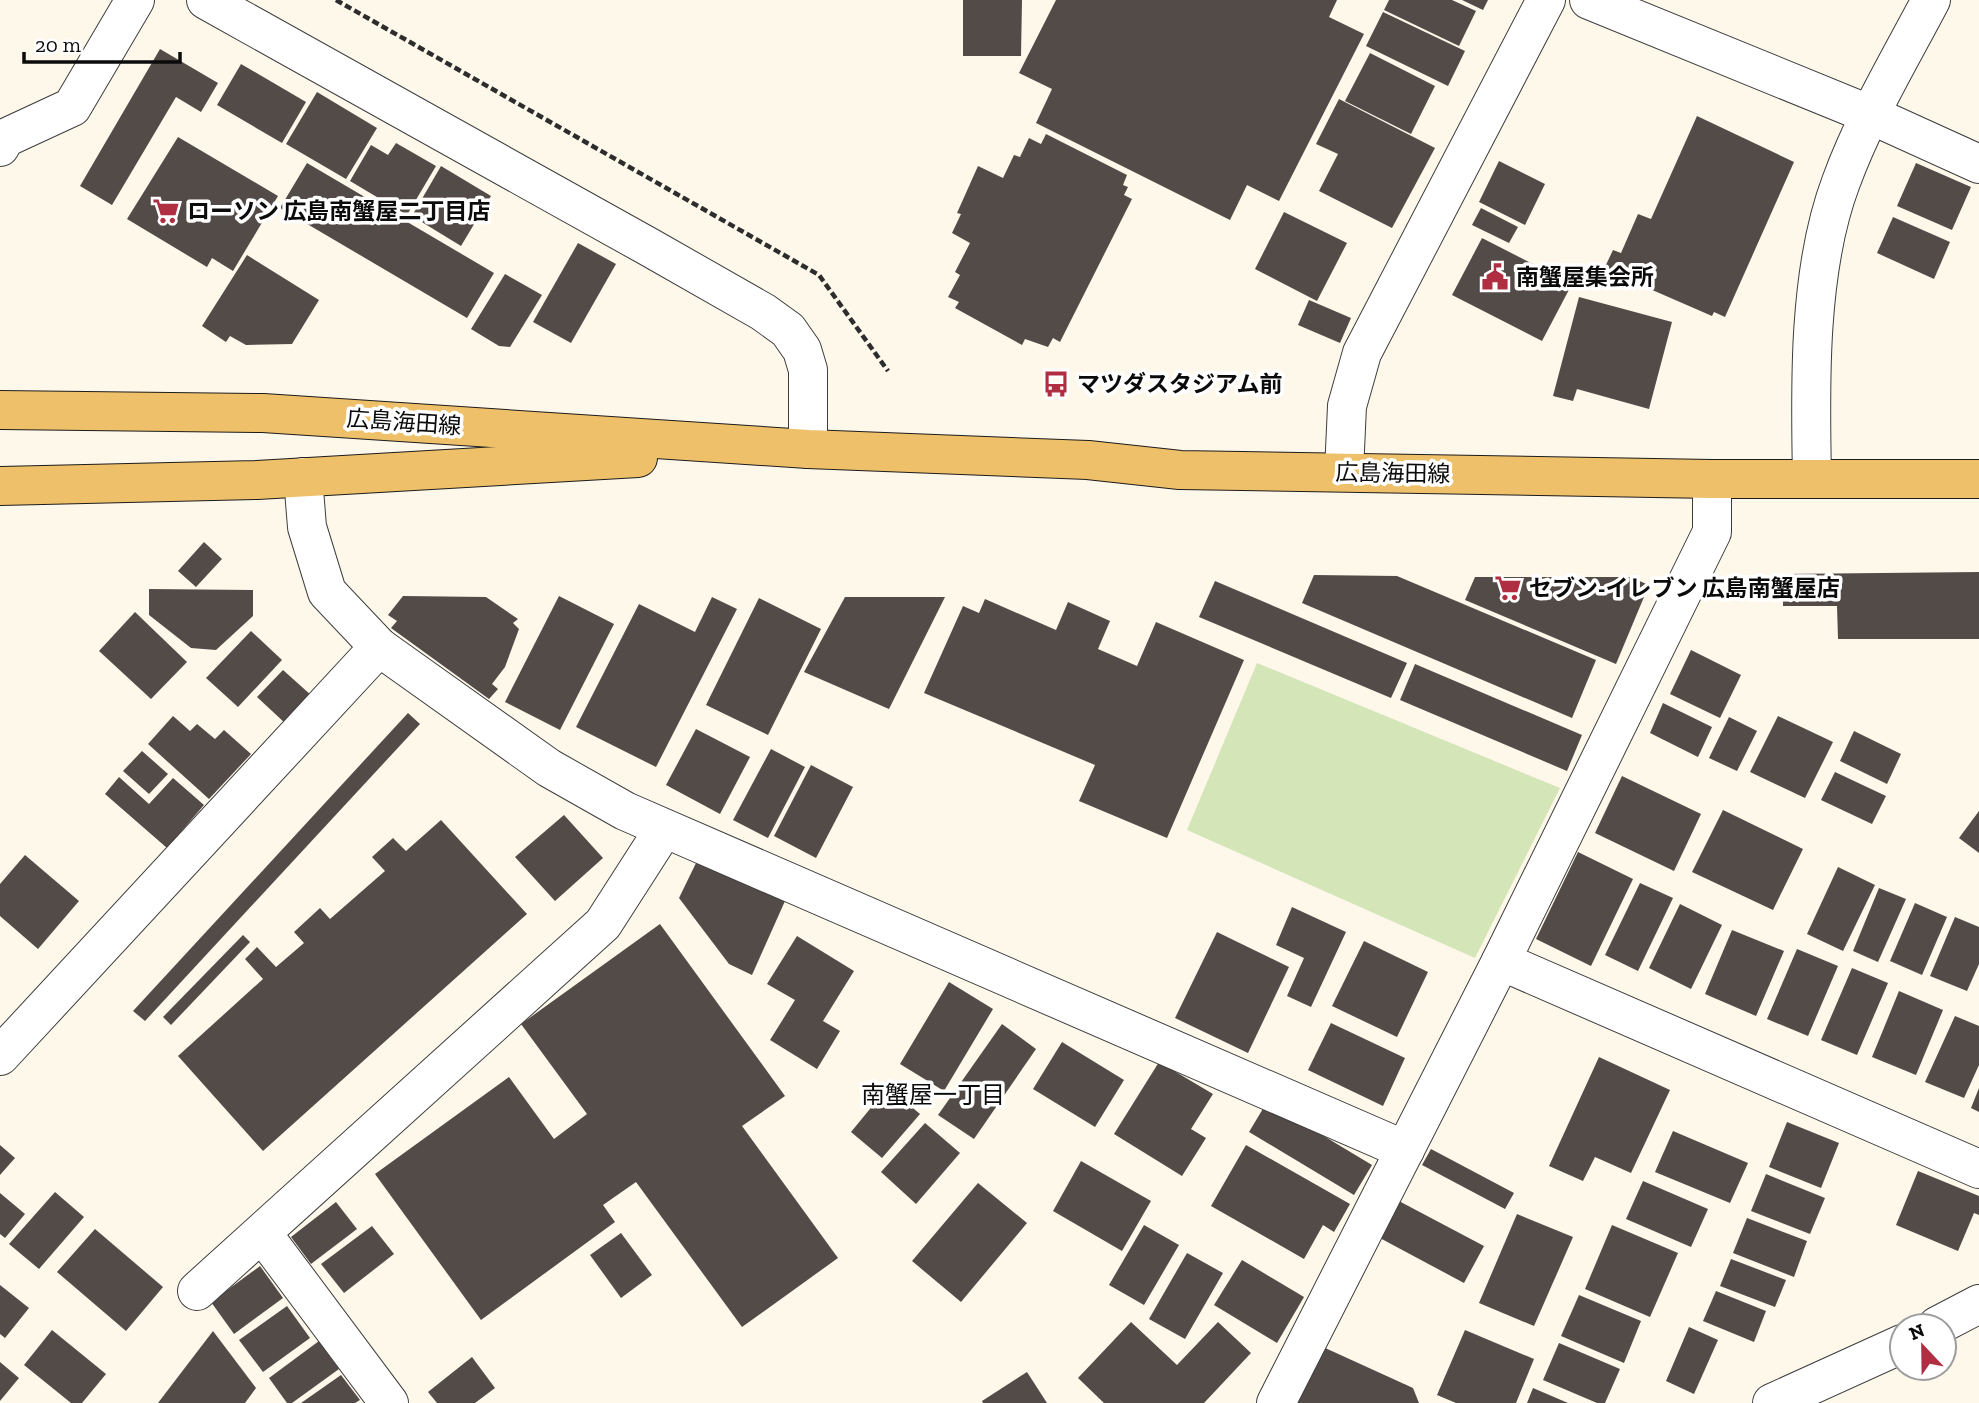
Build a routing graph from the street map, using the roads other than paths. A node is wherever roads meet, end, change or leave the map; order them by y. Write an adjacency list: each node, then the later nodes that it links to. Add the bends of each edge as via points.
1 (135, 0): 7 (street, via 72,107 5,138)
2 (206, 0): 10 (street, via 649,247 788,330 802,350 808,370)
3 (1546, 0): 11 (street, via 1362,353 1347,406)
4 (1589, 0): 6 (street)
5 (1931, 0): 6 (street)
6 (1871, 115): 8 (street); 13 (street, via 1841,182 1824,240 1811,384)
7 (0, 147)
8 (1979, 164)
9 (0, 410): 10 (main road, 広島海田線, via 263,413)
10 (808, 449): 11 (main road, 広島海田線, via 1088,460 1180,470); 12 (main road, 広島海田線)
11 (1344, 472): 14 (main road, 広島海田線)
12 (303, 477): 16 (main road, 広島海田線); 17 (street, via 307,527 327,592)
13 (1812, 477): 14 (main road, 広島海田線); 15 (main road, 広島海田線)
14 (1712, 479): 19 (street, via 1712,532)
15 (1979, 479)
16 (0, 486)
17 (379, 647): 18 (street, via 550,768); 20 (street)
18 (664, 829): 21 (street); 23 (street, via 603,924)
19 (1501, 961): 21 (street); 22 (street)
20 (0, 1056)
21 (1405, 1150): 29 (street)
22 (1979, 1169)
23 (262, 1233): 24 (street); 28 (street)
24 (197, 1291)
25 (1979, 1304): 26 (street)
26 (1958, 1315)
27 (1888, 1350): 30 (street)
28 (389, 1403)
29 (1276, 1403)
30 (1772, 1403)

